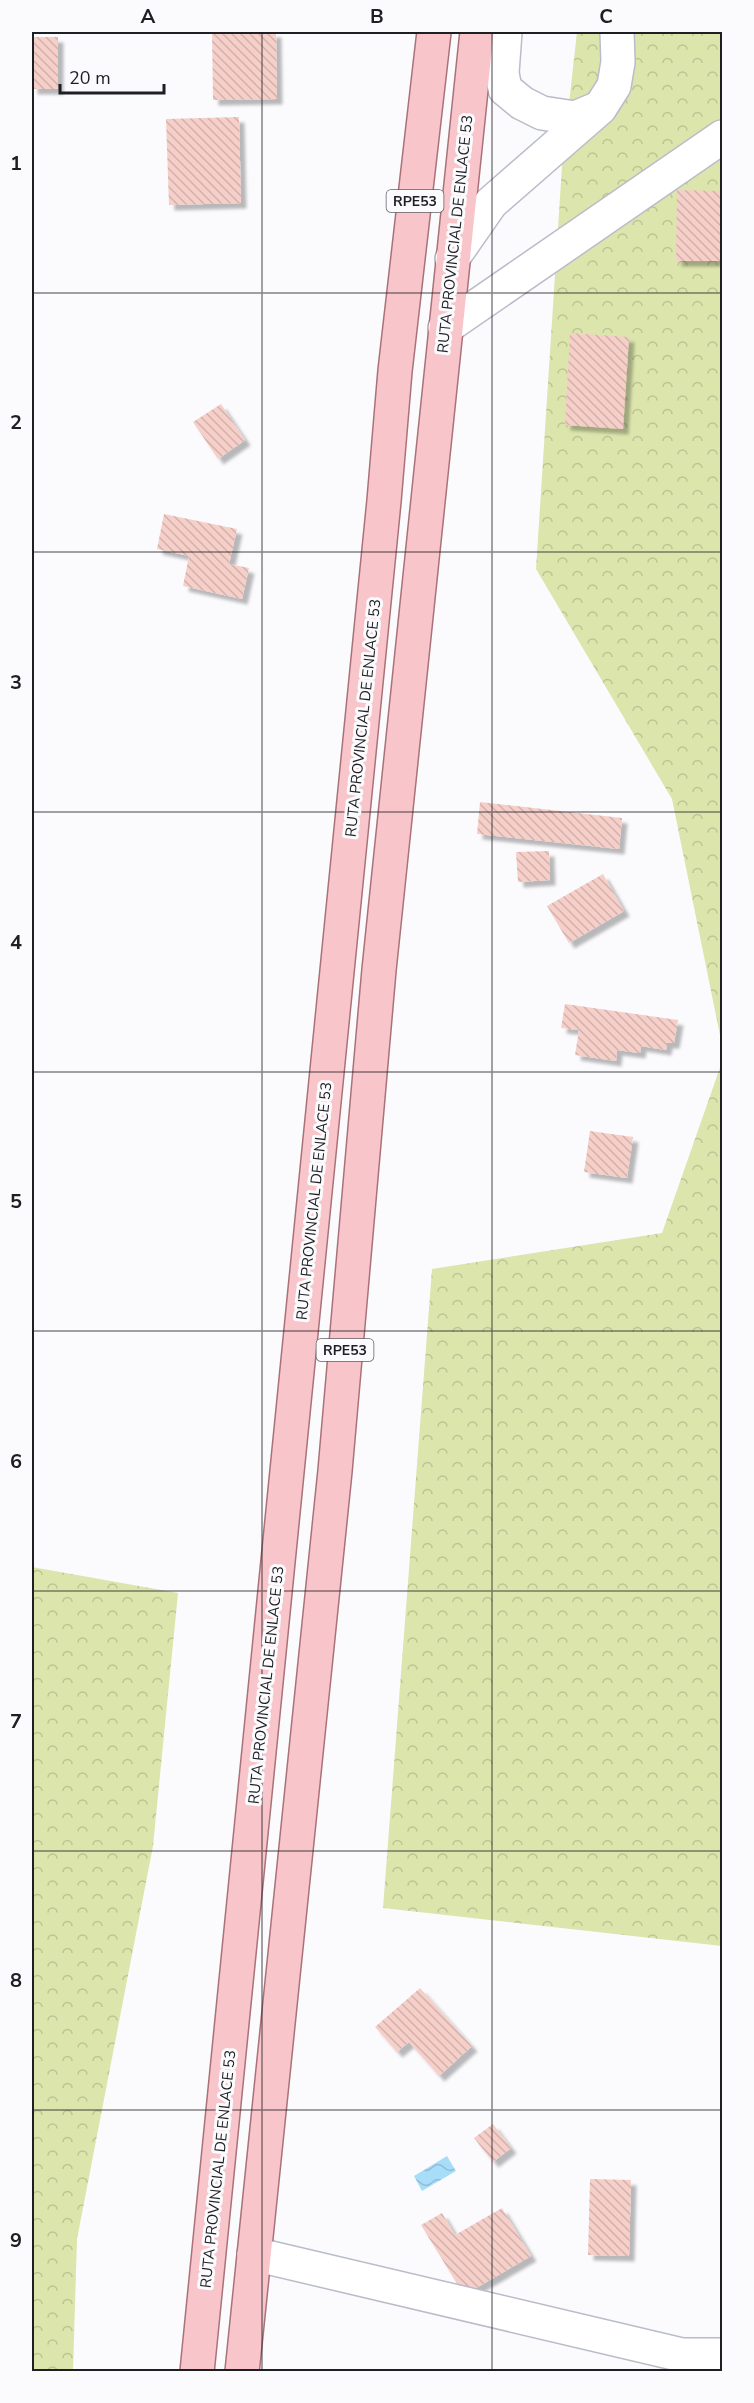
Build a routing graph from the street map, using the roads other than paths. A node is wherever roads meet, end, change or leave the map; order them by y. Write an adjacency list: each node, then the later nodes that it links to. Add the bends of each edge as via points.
1 (434, 32): 11 (main road, RUTA PROVINCIAL DE ENLACE 53 / RPE53, via 395,371)
2 (477, 32): 7 (main road, RUTA PROVINCIAL DE ENLACE 53 / RPE53)
3 (505, 32): 5 (street, via 505,89 522,103 542,113 575,118)
4 (617, 32): 5 (street, via 614,86)
5 (600, 108): 7 (street, via 491,203)
6 (723, 137): 8 (street)
7 (452, 259): 8 (main road, RUTA PROVINCIAL DE ENLACE 53 / RPE53)
8 (444, 328): 9 (main road, RUTA PROVINCIAL DE ENLACE 53 / RPE53, via 377,993 331,1518)
9 (254, 2254): 10 (street, via 682,2355); 12 (main road, RUTA PROVINCIAL DE ENLACE 53 / RPE53)
10 (723, 2355)
11 (197, 2372)
12 (242, 2372)

